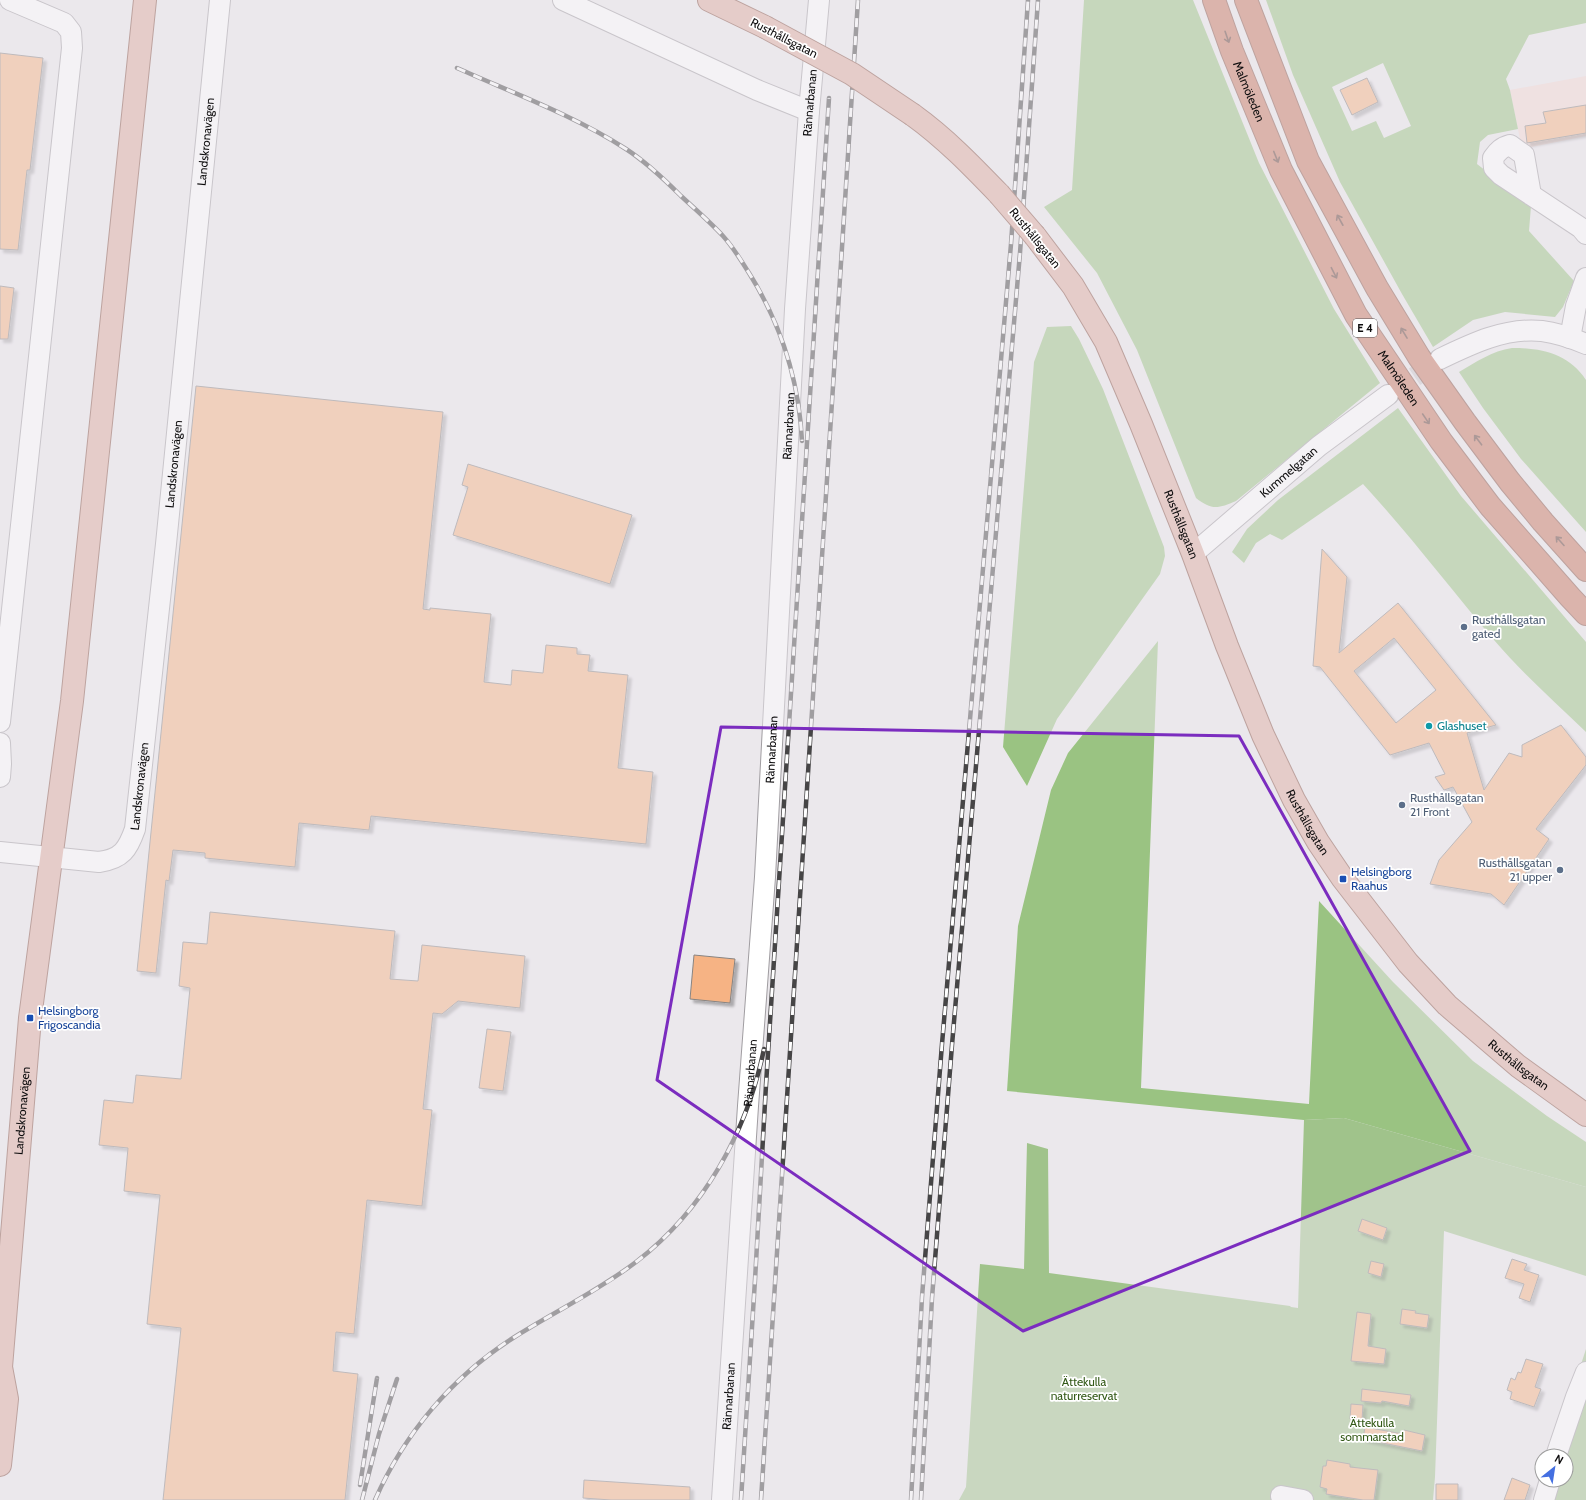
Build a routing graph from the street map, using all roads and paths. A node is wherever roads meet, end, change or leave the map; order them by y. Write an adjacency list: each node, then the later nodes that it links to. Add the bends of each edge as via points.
1 (10, 0): 19 (street, via 64,23 70,32 72,42)
2 (145, 0): 23 (main road, Landskronavägen, via 72,701)
3 (220, 0): 23 (street, Landskronavägen, via 135,829 126,849 109,861)
4 (563, 0): 9 (street, via 757,90)
5 (709, 0): 16 (main road, Rusthållsgatan, bridge, via 852,74 940,136 999,194 1073,286 1106,342)
6 (819, 0): 9 (street, Rännarbanan)
7 (1214, 0): 18 (highway, Malmöleden / E 4, one-way to 18, via 1281,170 1356,315 1441,441 1486,500)
8 (1246, 0): 17 (highway, E 4, one-way to 8, via 1510,482 1411,345 1308,161)
9 (809, 111): 31 (street, Rännarbanan, via 795,309 765,877)
10 (1531, 195): 11 (street, via 1581,228)
11 (1586, 234)
12 (1586, 278): 13 (street, via 1576,306)
13 (1578, 341): 14 (street, via 1542,331 1525,331 1488,338)
14 (1440, 359)
15 (1388, 395): 16 (street, Kummelgatan, via 1319,446)
16 (1193, 554): 24 (main road, Rusthållsgatan, via 1263,735 1294,800 1343,879 1408,963 1447,1005 1518,1066)
17 (1586, 570)
18 (1586, 614)
19 (0, 722)
20 (0, 743): 21 (street)
21 (0, 776)
22 (0, 852): 23 (street, Landskronavägen)
23 (52, 857): 25 (main road, Landskronavägen, via 30,1018)
24 (1586, 1115)
25 (0, 1368): 28 (main road, Landskronavägen, via 7,1399)
26 (1586, 1372): 27 (street)
27 (1559, 1448)
28 (0, 1465)
29 (1548, 1488): 33 (street)
30 (1281, 1496): 32 (street)
31 (722, 1500)
32 (1303, 1500)
33 (1544, 1500)

